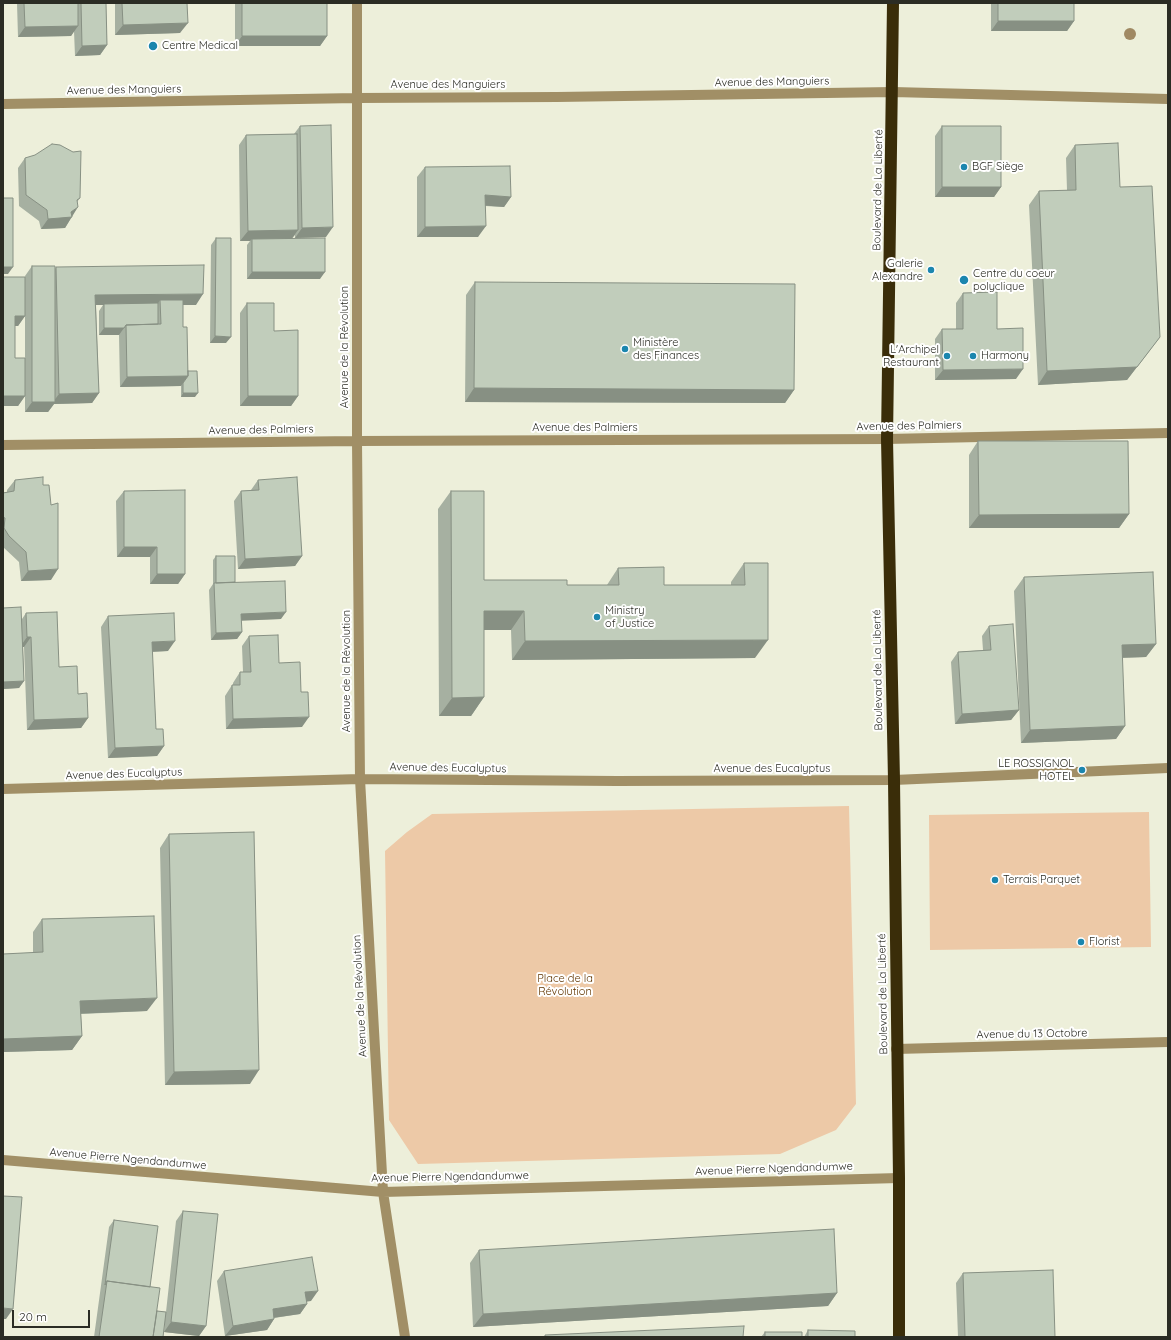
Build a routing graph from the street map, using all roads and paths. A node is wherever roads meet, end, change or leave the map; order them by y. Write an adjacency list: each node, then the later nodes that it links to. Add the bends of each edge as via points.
1 (358, 3): 4 (street, Avenue de la Révolution)
2 (893, 3): 3 (highway, Boulevard de La Liberté)
3 (893, 92): 4 (street, Avenue des Manguiers); 5 (street, Avenue des Manguiers); 8 (highway, Boulevard de La Liberté)
4 (357, 98): 6 (street, Avenue des Manguiers); 9 (street, Avenue de la Révolution)
5 (1168, 99)
6 (3, 104)
7 (1168, 433): 8 (street, Avenue des Palmiers)
8 (887, 439): 9 (street, Avenue des Palmiers); 13 (highway, Boulevard de La Liberté)
9 (357, 441): 10 (street, Avenue des Palmiers); 12 (street, Avenue de la Révolution)
10 (3, 445)
11 (1168, 768): 13 (street, Avenue des Eucalyptus)
12 (360, 779): 13 (street, Avenue des Eucalyptus); 14 (street, Avenue des Eucalyptus); 19 (street, Avenue de la Révolution)
13 (894, 780): 16 (highway, Boulevard de La Liberté)
14 (3, 789)
15 (1168, 1042): 16 (street, Avenue du 13 Octobre)
16 (896, 1049): 18 (highway, Boulevard de La Liberté)
17 (3, 1160): 19 (street, Avenue Pierre Ngendandumwe)
18 (899, 1178): 19 (street, Avenue Pierre Ngendandumwe); 21 (highway, Boulevard de La Liberté)
19 (383, 1192): 20 (street, Avenue de la Révolution)
20 (405, 1337)
21 (899, 1337)

